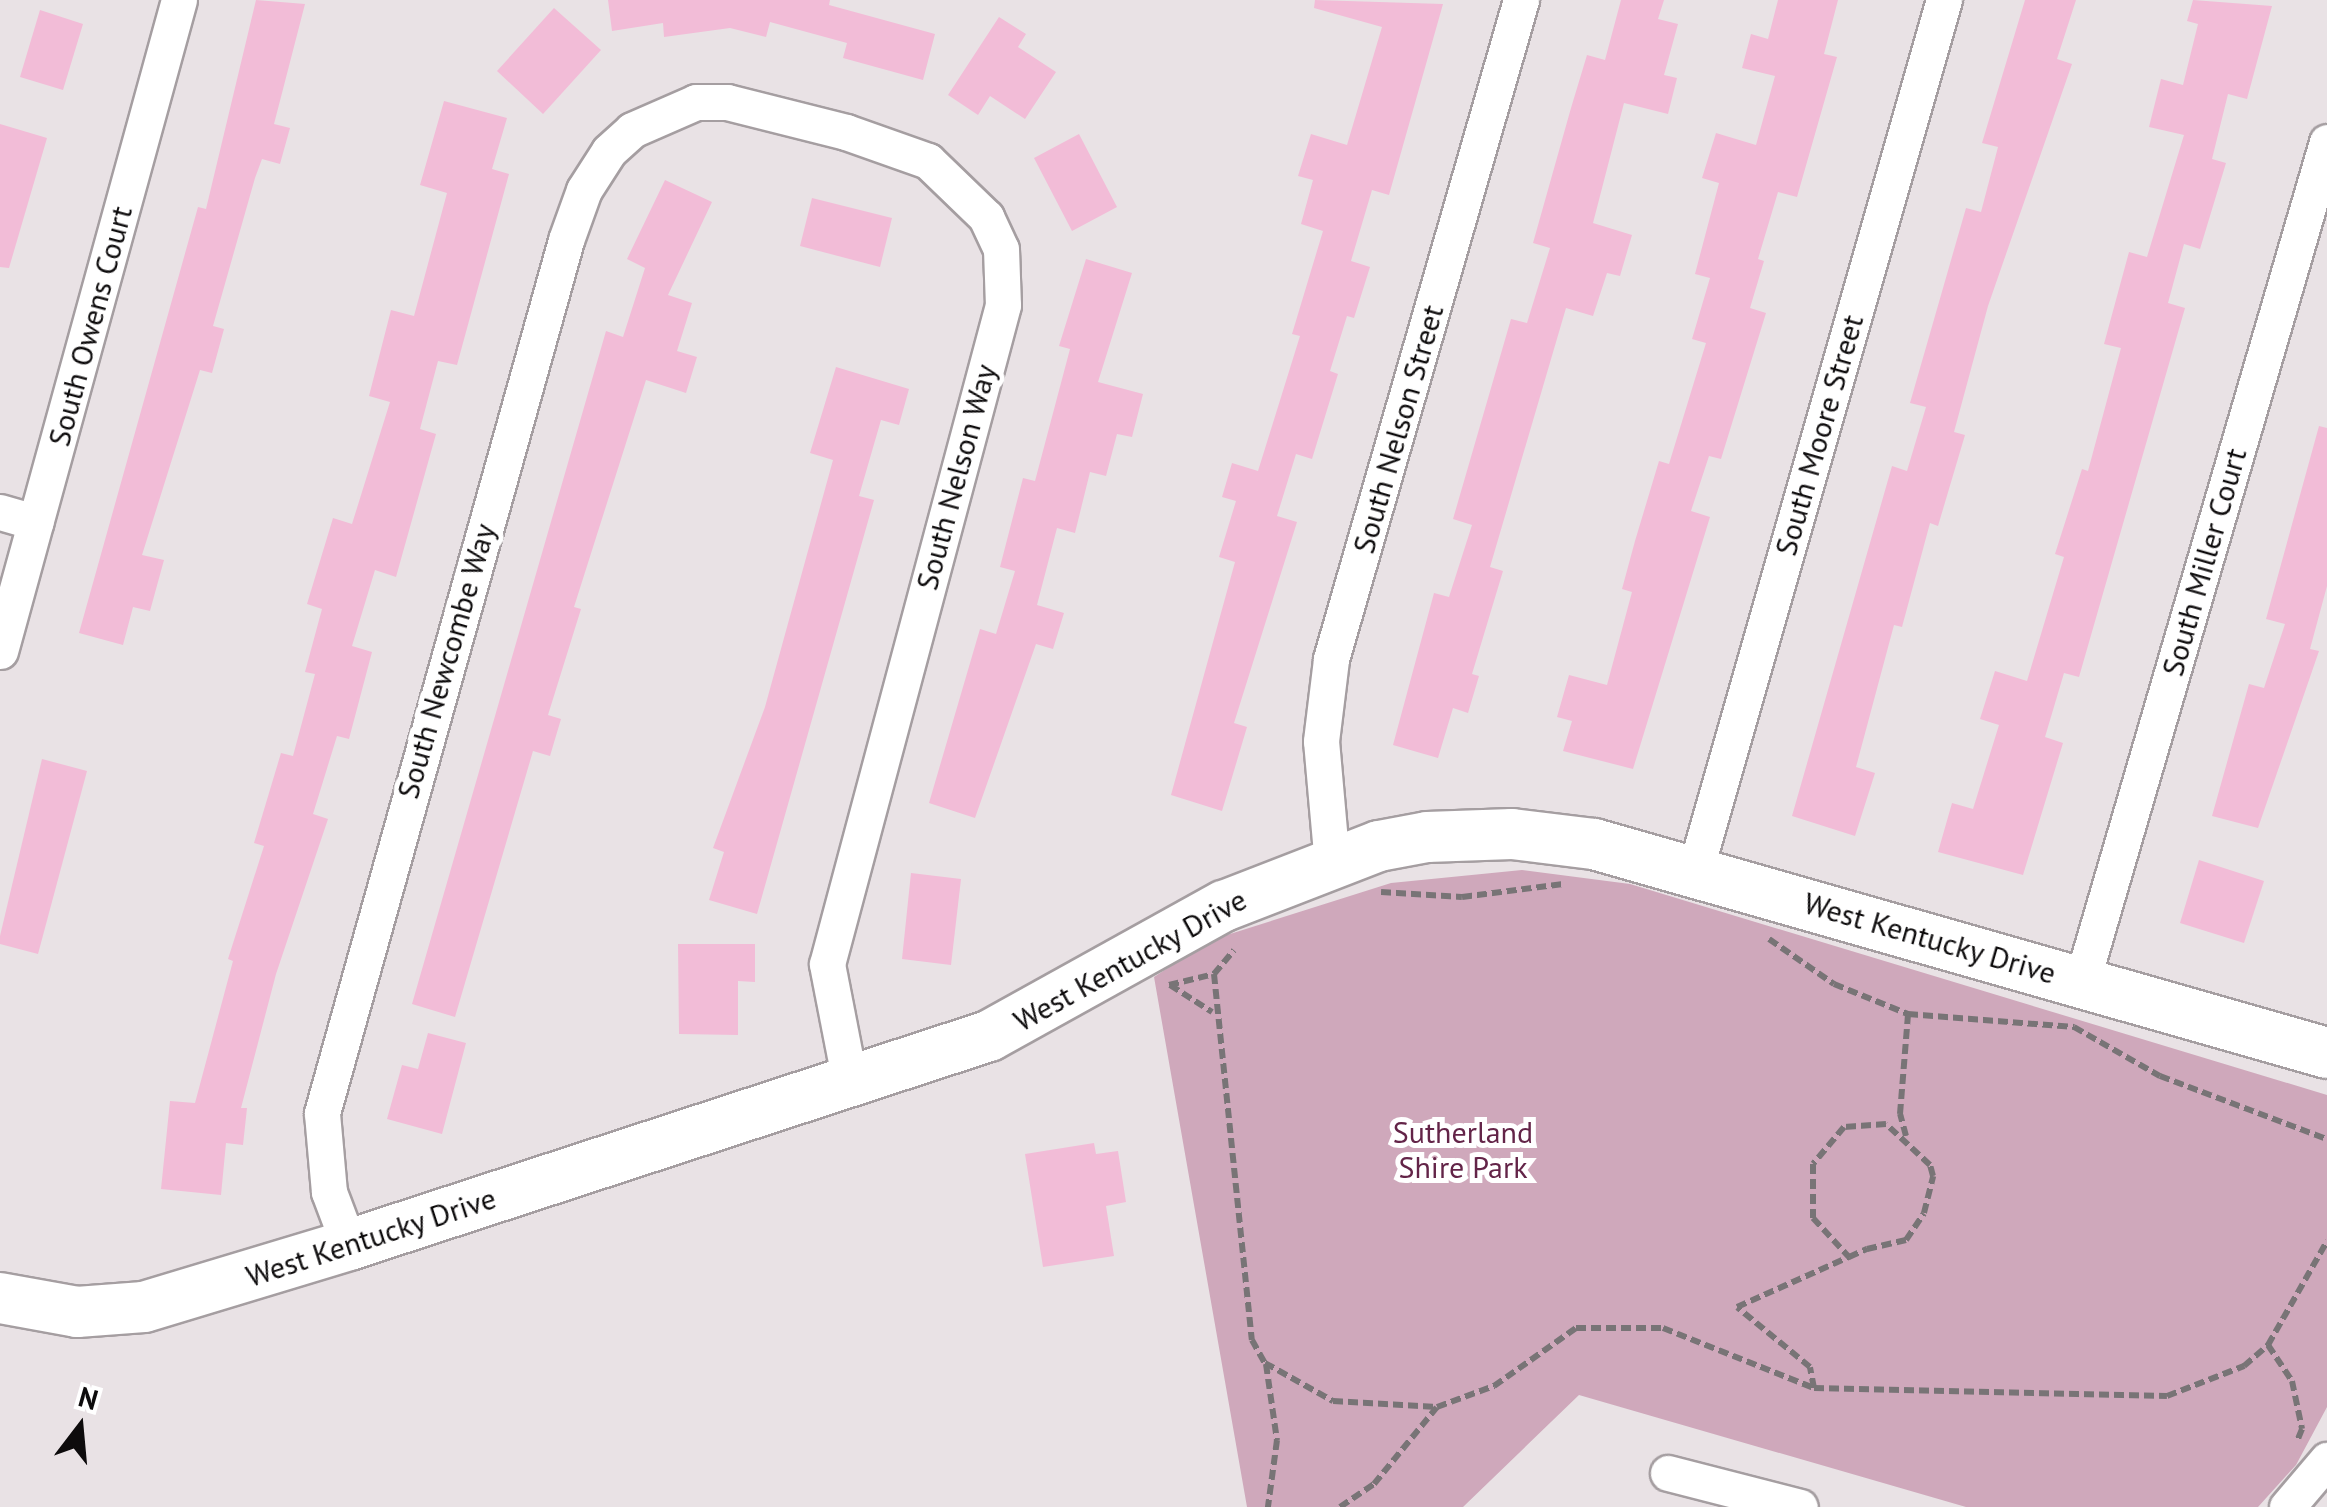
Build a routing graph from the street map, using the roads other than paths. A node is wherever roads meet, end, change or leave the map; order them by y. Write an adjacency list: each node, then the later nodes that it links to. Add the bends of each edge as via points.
1 (179, 0): 7 (street, South Owens Court)
2 (1521, 0): 9 (street, South Nelson Street, via 1331,659 1321,741)
3 (1944, 0): 10 (street, South Moore Street)
4 (665, 114): 13 (street, South Nelson Way, via 696,102 727,102 928,161 986,218 1001,249 1004,305 826,964); 14 (street, South Newcombe Way, via 632,130 584,190 398,824 322,1114 329,1192)
5 (2327, 142): 11 (street, South Miller Court)
6 (0, 512): 7 (street)
7 (36, 522): 8 (street, South Owens Court)
8 (0, 651)
9 (1332, 864): 10 (street, West Kentucky Drive, via 1427,837 1512,834 1594,844); 13 (street, West Kentucky Drive, via 1208,914 1026,1020)
10 (1694, 871): 11 (street, West Kentucky Drive)
11 (2082, 981): 12 (street, West Kentucky Drive)
12 (2327, 1053)
13 (850, 1082): 14 (street, West Kentucky Drive)
14 (349, 1245): 15 (street, West Kentucky Drive, via 144,1307 77,1312)
15 (0, 1298)
16 (2327, 1460): 19 (street)
17 (1668, 1473): 18 (street)
18 (1800, 1507)
19 (2288, 1507)

